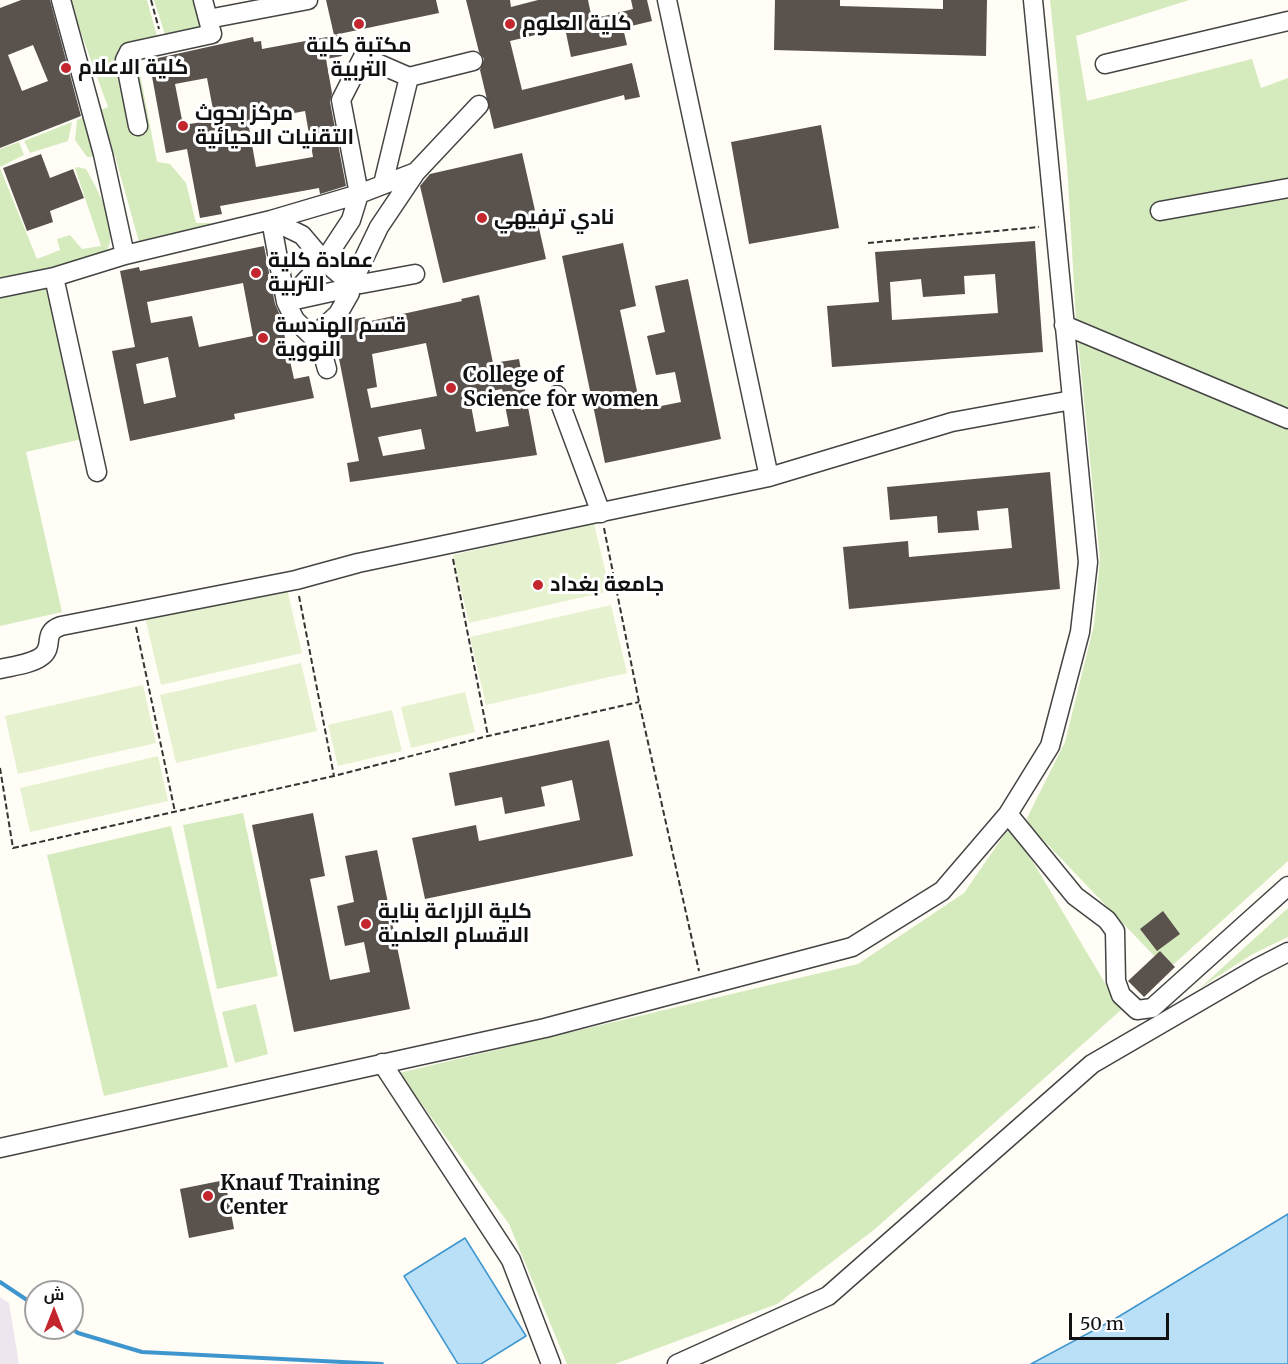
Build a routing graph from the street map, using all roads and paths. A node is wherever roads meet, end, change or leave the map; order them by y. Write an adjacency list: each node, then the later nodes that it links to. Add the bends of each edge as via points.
1 (62, 0): 25 (street)
2 (151, 0): 9 (path)
3 (203, 0): 7 (street)
4 (308, 0): 7 (street)
5 (667, 0): 39 (street)
6 (1033, 0): 21 (street)
7 (208, 19): 9 (street, via 212,34)
8 (1288, 21): 11 (street)
9 (164, 46): 14 (street, via 129,52 125,60)
10 (473, 61): 12 (street)
11 (1105, 64)
12 (409, 77): 16 (street); 18 (street, via 363,57 341,100)
13 (479, 105): 15 (street)
14 (138, 126)
15 (416, 172): 16 (street); 22 (street)
16 (383, 184): 18 (street)
17 (1288, 188): 19 (street)
18 (359, 194): 20 (street); 23 (street, via 351,220)
19 (1161, 211)
20 (271, 220): 25 (street); 26 (street, via 302,235); 31 (street)
21 (1056, 225): 24 (path); 32 (street)
22 (378, 227): 23 (street); 29 (street)
23 (342, 233): 26 (street)
24 (868, 243)
25 (125, 255): 28 (street)
26 (324, 261): 29 (street); 31 (street)
27 (415, 274): 29 (street)
28 (54, 277): 30 (street); 38 (street)
29 (351, 285): 31 (street); 33 (street, via 338,314)
30 (0, 288)
31 (286, 302): 33 (street, via 295,320)
32 (1064, 325): 36 (street); 37 (street)
33 (314, 336): 34 (street)
34 (327, 369)
35 (557, 395): 40 (street)
36 (1072, 400): 39 (street, via 952,422); 50 (street, via 1088,562 1080,632 1050,746)
37 (1288, 419)
38 (97, 472)
39 (769, 477): 40 (street)
40 (601, 513): 41 (street); 45 (path)
41 (450, 545): 42 (street); 46 (path)
42 (296, 580): 43 (street); 48 (path)
43 (133, 612): 44 (street, via 53,629 41,658); 49 (path)
44 (0, 669)
45 (639, 702): 46 (path); 53 (path)
46 (488, 736): 48 (path)
47 (0, 768): 49 (path, via 13,848)
48 (334, 776): 49 (path)
49 (176, 813)
50 (1008, 814): 51 (street, via 1075,896 1107,920 1115,931 1116,981 1121,995 1137,1010 1152,1008); 53 (street, via 942,891 852,947)
51 (1288, 886)
52 (1288, 952): 57 (street, via 1092,1064 828,1296)
53 (703, 989): 54 (street)
54 (382, 1063): 55 (street); 56 (street, via 511,1260)
55 (0, 1148)
56 (551, 1364)
57 (677, 1364)

